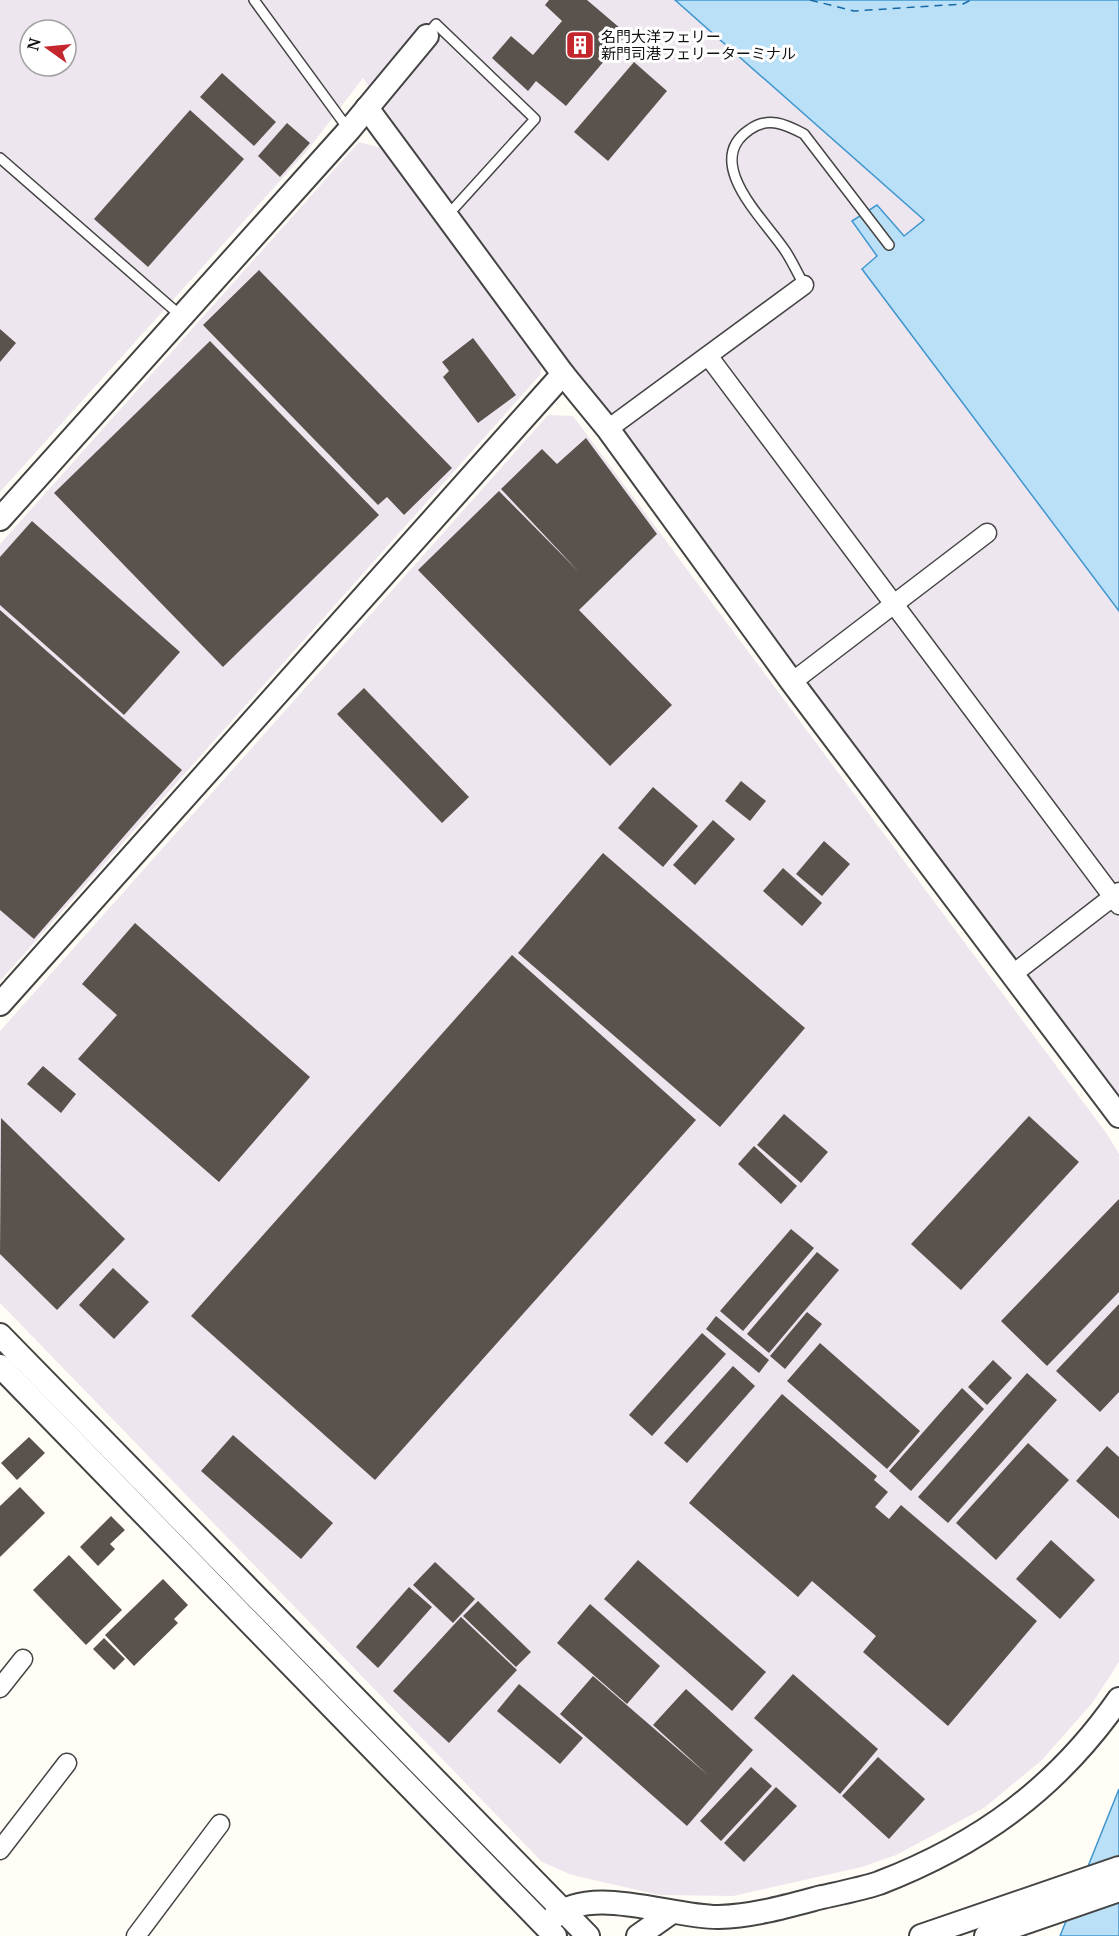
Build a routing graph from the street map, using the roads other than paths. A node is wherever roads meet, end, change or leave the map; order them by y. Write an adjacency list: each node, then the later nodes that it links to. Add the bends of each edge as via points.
1 (254, 0): 4 (lane)
2 (427, 36): 3 (street); 6 (lane, via 436,24 535,119)
3 (367, 108): 4 (street); 6 (street)
4 (349, 130): 9 (street)
5 (0, 158): 9 (lane)
6 (447, 216): 11 (street)
7 (889, 245): 8 (lane, via 804,134 771,121 756,125 743,134 734,152 732,170 737,186 786,252)
8 (804, 285): 10 (street)
9 (182, 316): 13 (street)
10 (709, 357): 12 (street); 15 (street)
11 (563, 374): 12 (street); 19 (street)
12 (608, 429): 16 (street)
13 (0, 519)
14 (987, 533): 15 (street)
15 (894, 604): 16 (street); 17 (street)
16 (792, 682): 18 (street)
17 (1117, 898): 18 (street)
18 (1013, 974): 20 (street)
19 (0, 1004)
20 (1119, 1116)
21 (0, 1335): 31 (street)
22 (0, 1366): 33 (street)
23 (23, 1659): 24 (street)
24 (0, 1688)
25 (1119, 1699): 32 (street, via 1064,1768 1021,1806 927,1862 877,1883 765,1912 718,1917)
26 (67, 1762): 28 (street)
27 (220, 1824): 34 (street)
28 (0, 1850)
29 (1119, 1868): 37 (street)
30 (1119, 1890): 38 (street)
31 (562, 1909): 32 (street, via 610,1902); 33 (street); 35 (street)
32 (672, 1912): 36 (street)
33 (550, 1931)
34 (136, 1936)
35 (588, 1936)
36 (638, 1936)
37 (921, 1936)
38 (986, 1936)

